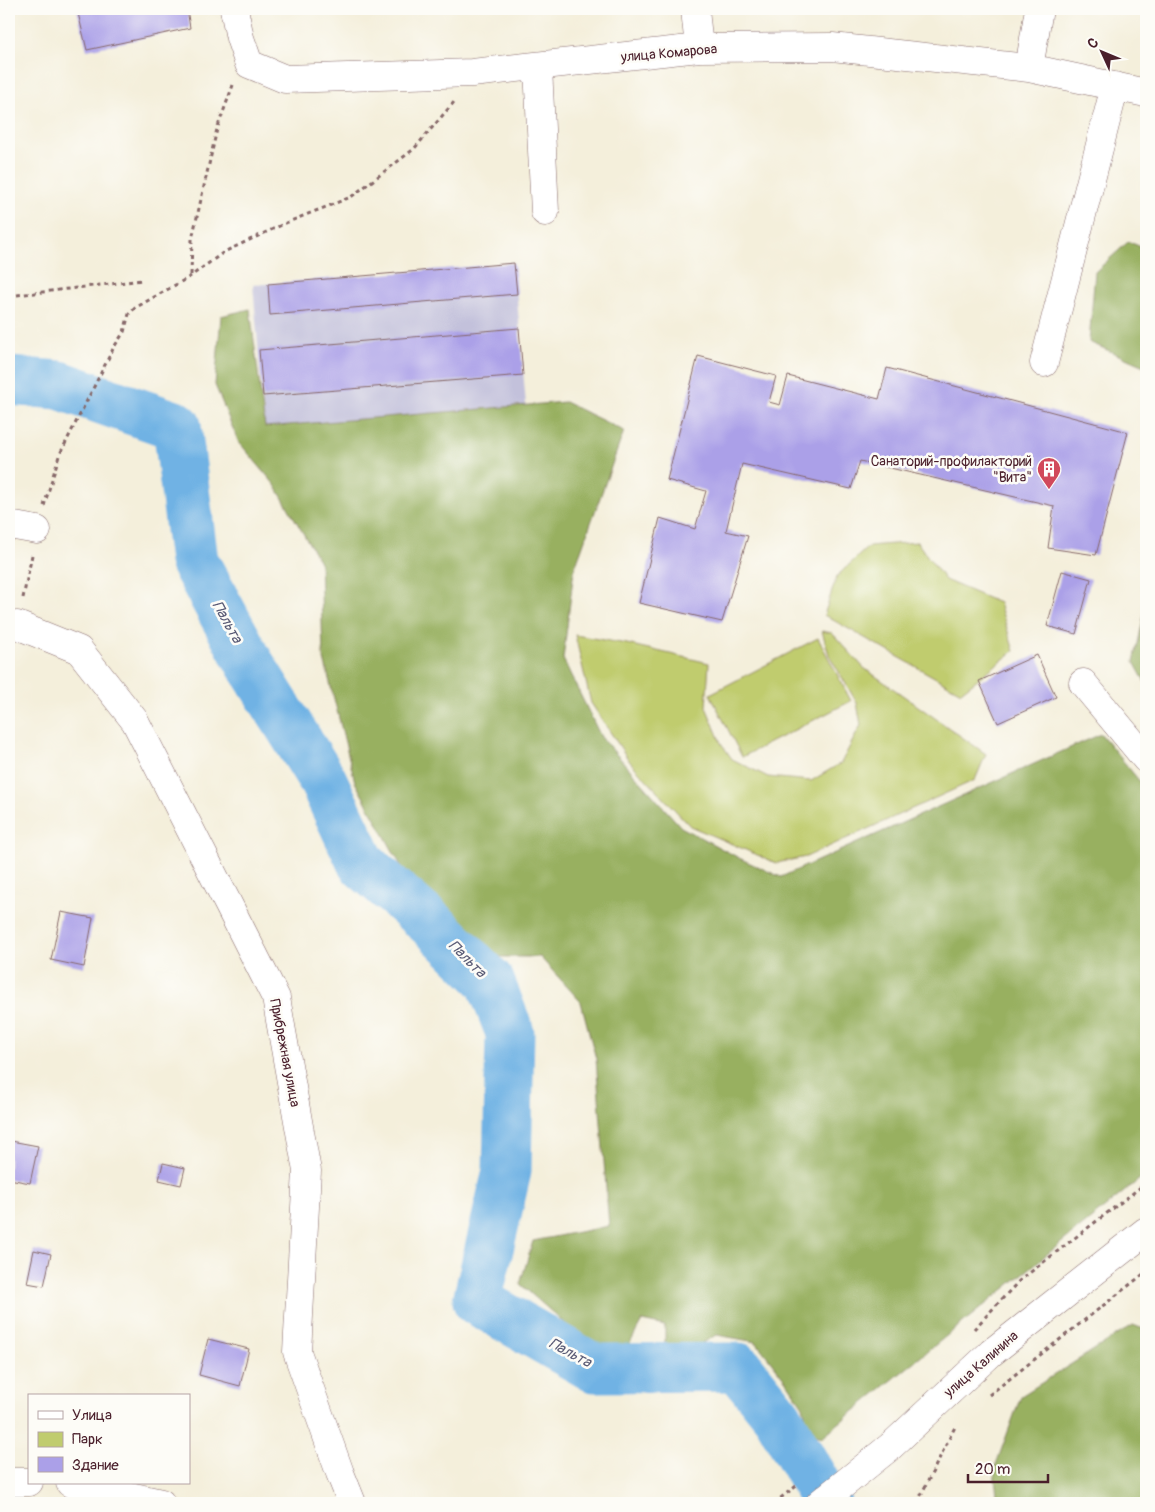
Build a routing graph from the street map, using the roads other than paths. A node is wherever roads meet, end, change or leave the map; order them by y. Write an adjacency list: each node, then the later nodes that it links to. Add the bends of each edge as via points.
1 (234, 9): 5 (street, улица Комарова, via 250,64 285,79 472,73)
2 (694, 9): 4 (street)
3 (1039, 9): 6 (street)
4 (699, 48): 5 (street, улица Комарова); 6 (street, улица Комарова, via 832,46)
5 (538, 67): 9 (street)
6 (1029, 68): 7 (street, улица Комарова)
7 (1115, 86): 8 (street, улица Комарова); 10 (street)
8 (1146, 93)
9 (545, 212)
10 (1044, 362)
11 (9, 525): 12 (street)
12 (37, 530)
13 (18, 625): 21 (street, Прибрежная улица, via 79,650 136,721 276,998 307,1172 297,1352)
14 (1083, 683): 15 (street)
15 (1146, 759)
16 (1146, 1231): 22 (street, улица Калинина, via 991,1353 892,1446)
17 (9, 1482): 18 (street)
18 (28, 1482)
19 (75, 1484): 20 (street)
20 (161, 1503)
21 (352, 1503)
22 (820, 1503)

